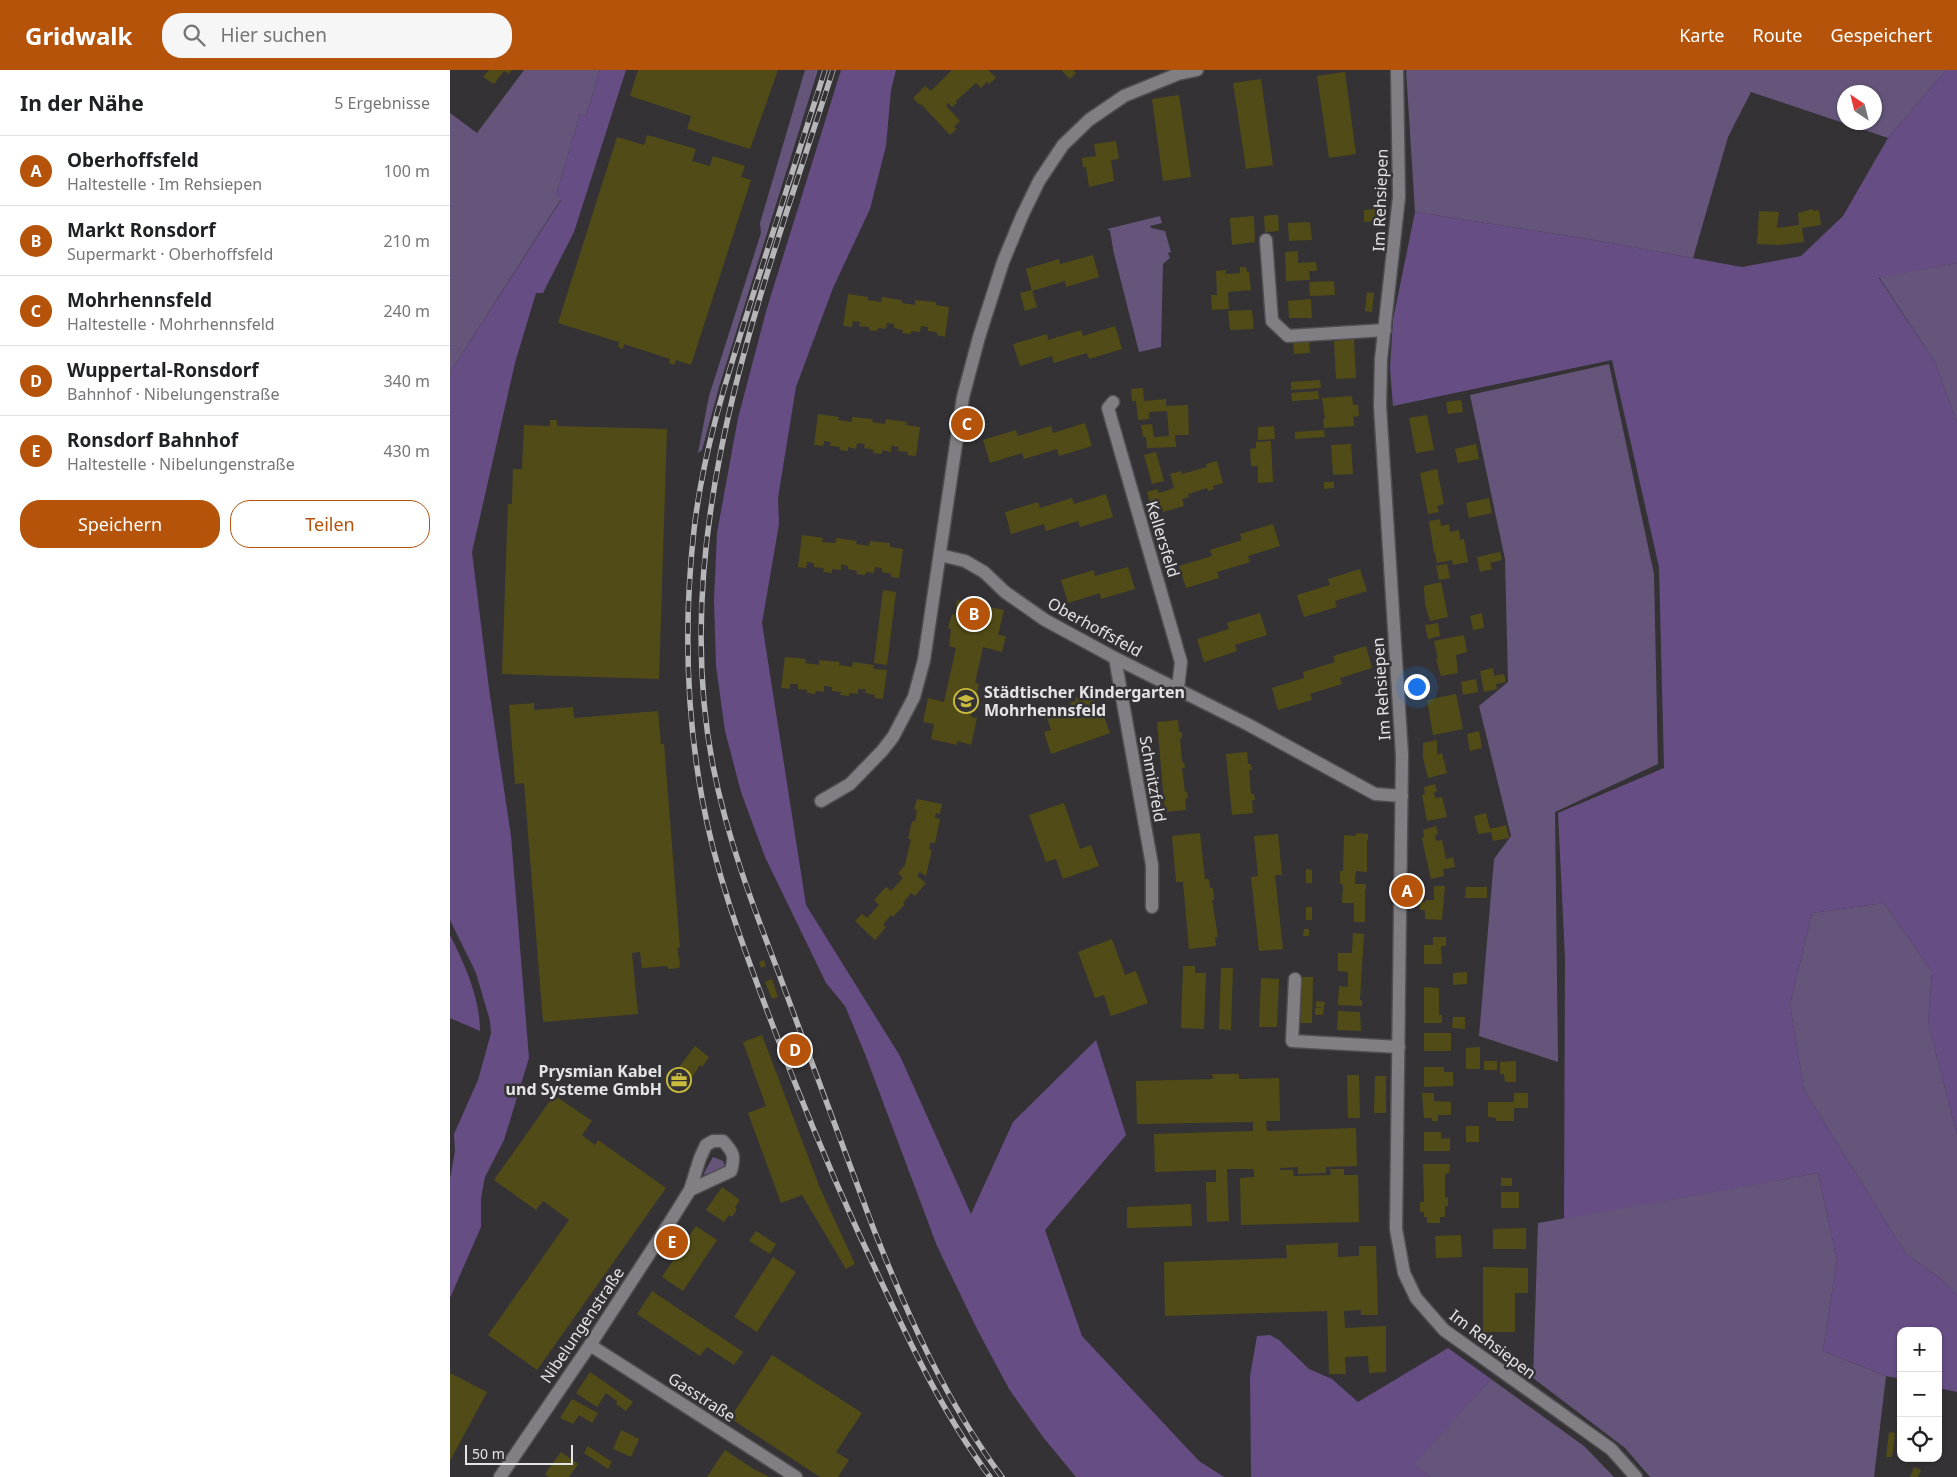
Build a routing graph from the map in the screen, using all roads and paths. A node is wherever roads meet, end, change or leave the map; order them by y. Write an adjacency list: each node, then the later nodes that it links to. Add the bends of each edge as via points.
1 (1197, 70): 6 (street, via 1178,74 1124,96 1088,120 1063,145 1039,181 1003,262 973,355 958,424)
2 (1397, 70): 4 (street, Im Rehsiepen, via 1399,197)
3 (1266, 240): 4 (street, via 1272,321 1288,336)
4 (1385, 330): 9 (street, Im Rehsiepen, via 1380,406)
5 (1113, 402): 8 (street, Kellersfeld, via 1108,408 1181,662)
6 (940, 555): 7 (street, Oberhoffsfeld, via 964,561 984,572 1005,592 1045,620); 10 (street, via 924,660 914,698 882,751 850,784)
7 (1114, 658): 8 (street, Oberhoffsfeld); 11 (street, Schmitzfeld, via 1152,865)
8 (1178, 688): 9 (street, Oberhoffsfeld, via 1375,794)
9 (1402, 796): 13 (street, Im Rehsiepen)
10 (821, 802)
11 (1152, 907)
12 (1294, 979): 13 (street, via 1292,1040)
13 (1399, 1047): 18 (street, Im Rehsiepen, via 1396,1229 1404,1273 1416,1298 1444,1330 1611,1449)
14 (690, 1190): 15 (street, Nibelungenstraße)
15 (590, 1345): 16 (street, Nibelungenstraße); 17 (street, Gasstraße)
16 (500, 1477)
17 (796, 1477)
18 (1636, 1477)

